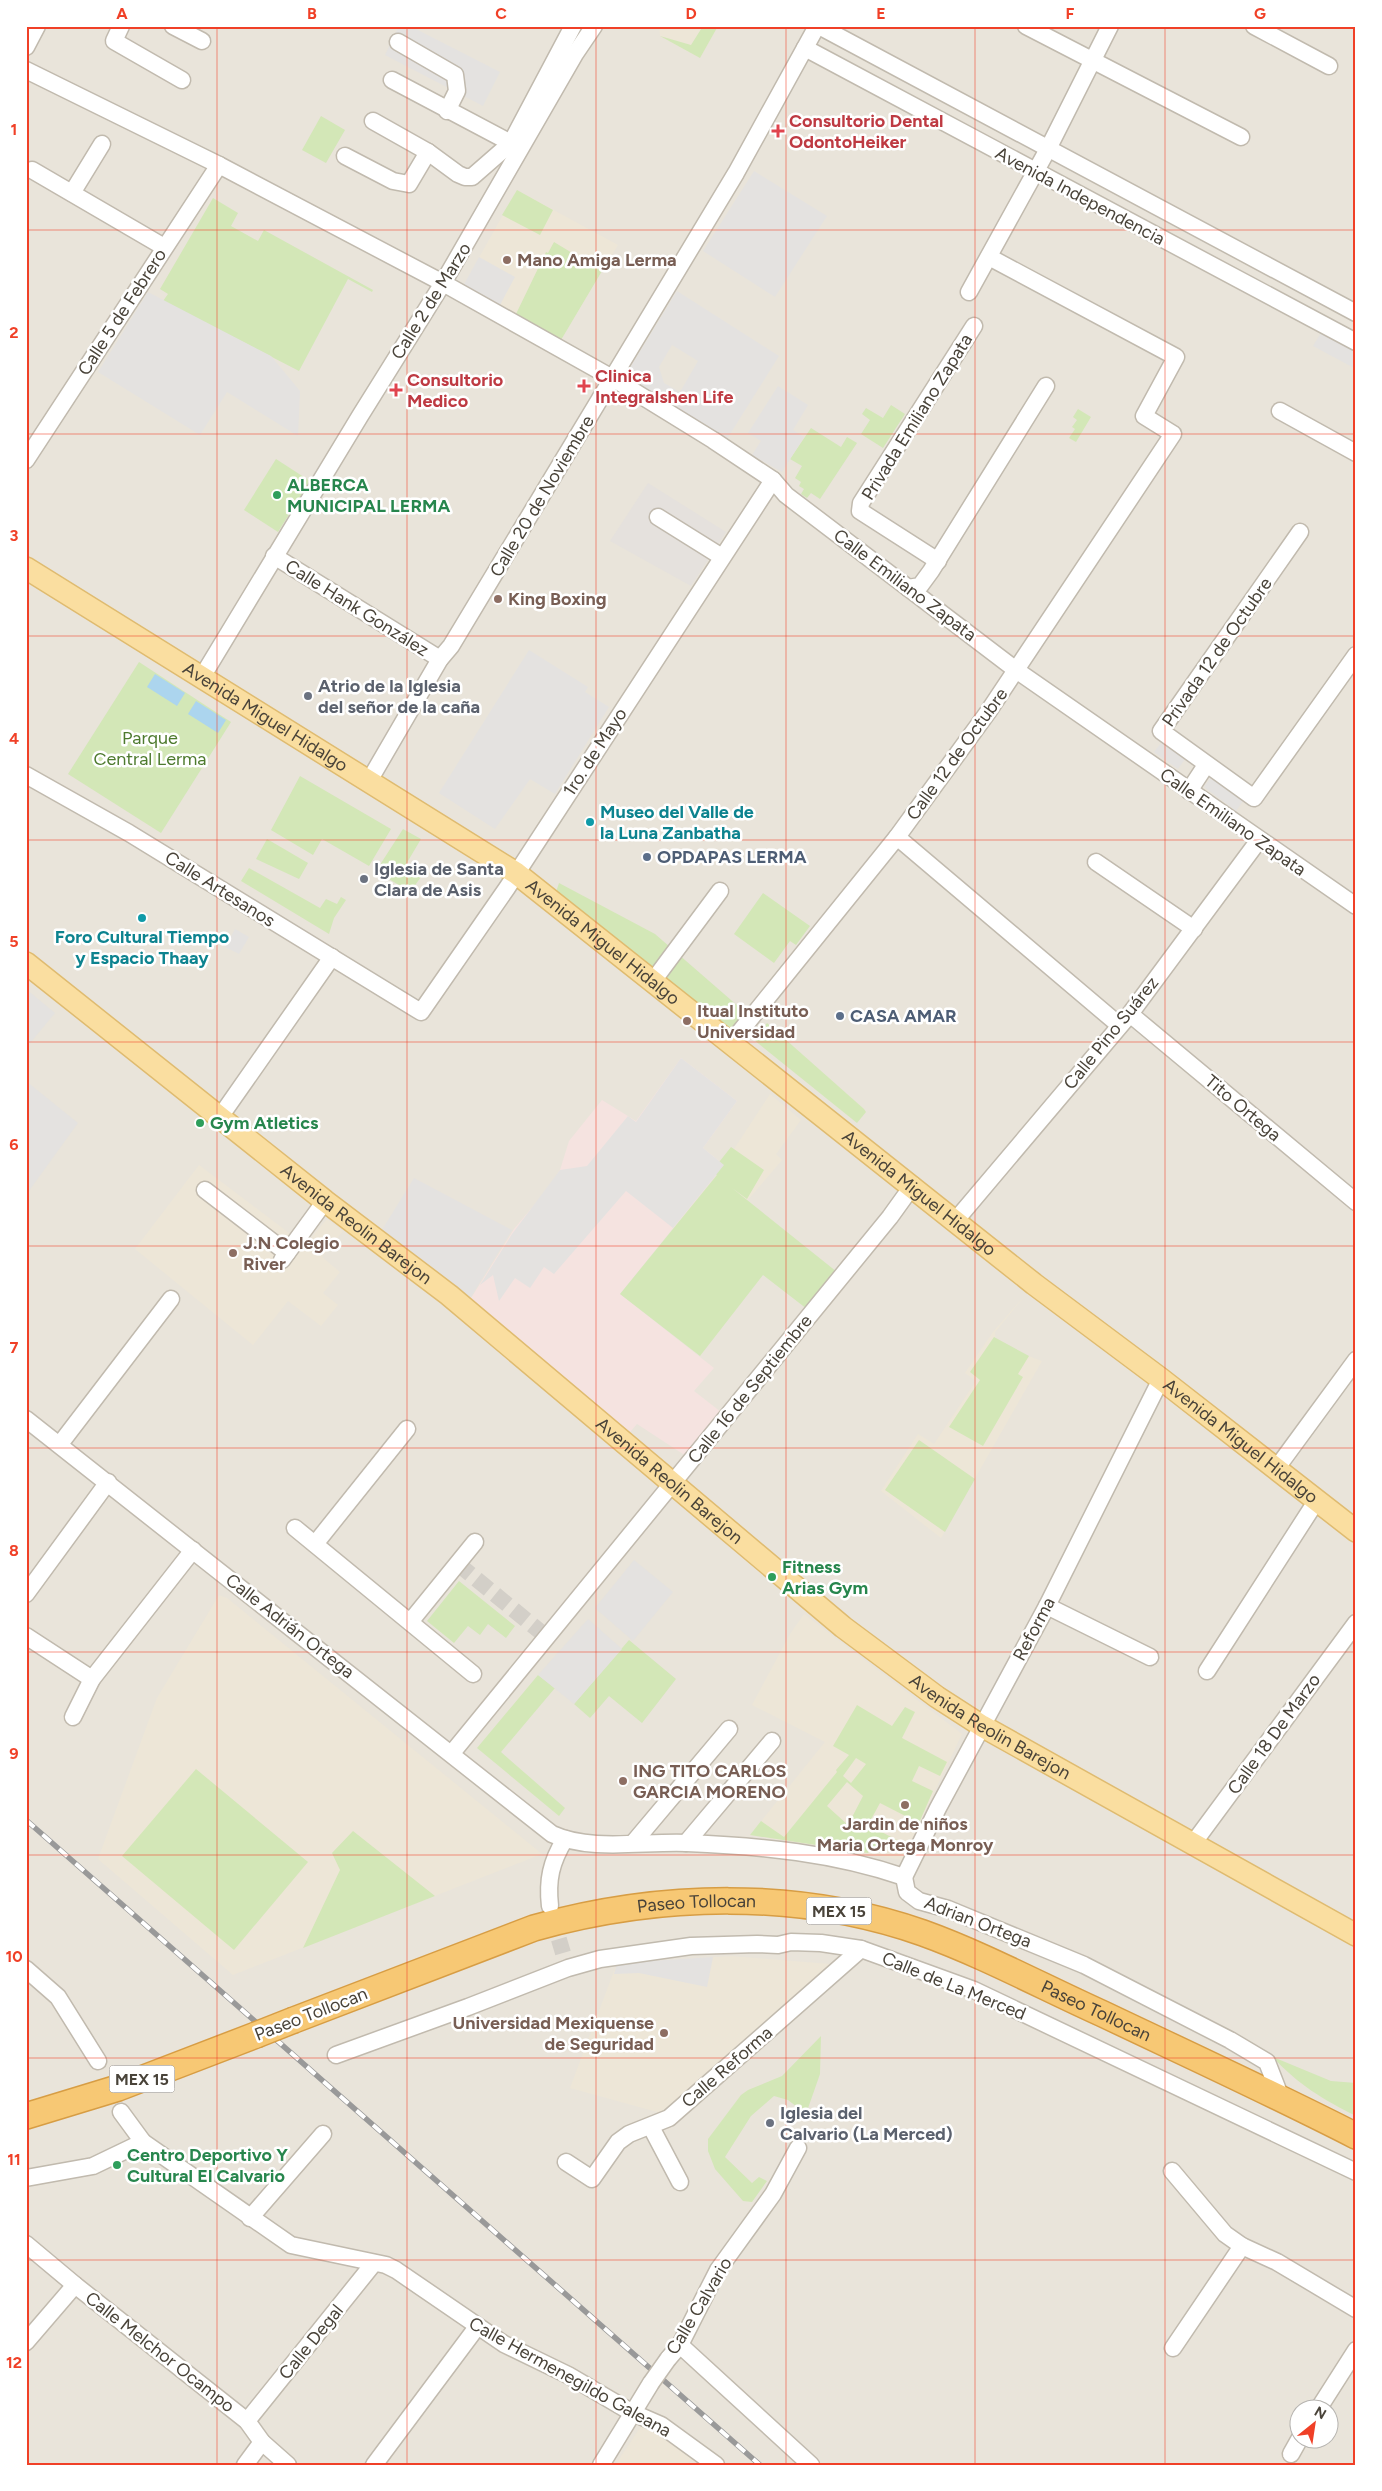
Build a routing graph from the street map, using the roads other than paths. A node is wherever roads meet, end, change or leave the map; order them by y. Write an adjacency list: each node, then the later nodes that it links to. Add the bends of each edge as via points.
1 (37, 26): 12 (street)
2 (121, 26): 17 (street, via 114,41)
3 (173, 26): 10 (street)
4 (574, 26): 22 (street)
5 (594, 26): 34 (street, Calle 2 de Marzo)
6 (818, 26): 13 (street, Calle 20 de Noviembre); 24 (street, Avenida Independencia)
7 (1026, 26): 14 (street)
8 (1110, 26): 14 (street)
9 (1254, 26): 15 (street)
10 (202, 41)
11 (398, 42): 19 (street, via 455,76 457,90)
12 (26, 47)
13 (805, 48): 29 (street, Avenida Independencia); 40 (street, Calle 20 de Noviembre, via 736,173)
14 (1092, 59): 21 (street); 24 (street)
15 (1329, 66)
16 (26, 70): 27 (street, Calle Emiliano Zapata)
17 (182, 80)
18 (392, 80): 19 (street)
19 (447, 111): 22 (street)
20 (373, 121): 25 (street)
21 (1241, 137)
22 (511, 143): 25 (street, via 472,177 458,174)
23 (102, 144): 30 (street)
24 (1048, 149): 29 (street); 33 (street, Avenida Independencia)
25 (428, 152): 26 (street, via 409,184 393,181)
26 (345, 156)
27 (219, 165): 31 (street, Calle 5 de Febrero); 34 (street, Calle Emiliano Zapata)
28 (32, 170): 30 (street)
29 (1035, 172): 32 (street); 35 (street, Avenida Independencia)
30 (72, 193): 31 (street)
31 (164, 247): 44 (street, Calle 5 de Febrero)
32 (989, 256): 36 (street); 55 (street, Calle 12 de Octubre, via 1176,357 1144,416 1173,434)
33 (1269, 267): 35 (street); 37 (street, Avenida Independencia)
34 (443, 283): 40 (street, Calle Emiliano Zapata); 48 (street, Calle 2 de Marzo)
35 (1260, 290): 39 (street, Avenida Independencia)
36 (969, 292)
37 (1356, 313)
38 (974, 326): 50 (street, Privada Emiliano Zapata, via 861,503 860,511)
39 (1356, 342)
40 (614, 379): 45 (street, Calle Emiliano Zapata); 54 (street, Calle 20 de Noviembre)
41 (1046, 386): 50 (street)
42 (1280, 411): 43 (street)
43 (1356, 453)
44 (26, 460)
45 (773, 480): 49 (street, 1ro. de Mayo); 52 (street, Calle Emiliano Zapata, via 786,495)
46 (658, 517): 49 (street)
47 (1300, 532): 57 (street, Privada 12 de Octubre, via 1160,731)
48 (274, 556): 54 (street, Calle Hank González); 56 (street, Calle 2 de Marzo)
49 (722, 556): 64 (street, 1ro. de Mayo)
50 (938, 561): 52 (street, via 920,586)
51 (26, 568): 56 (main road, Avenida Miguel Hidalgo)
52 (908, 588): 55 (street, Calle Emiliano Zapata)
53 (1356, 655): 57 (street, Privada 12 de Octubre, via 1254,798)
54 (440, 659): 59 (street, Calle 20 de Noviembre)
55 (1016, 670): 60 (street, Calle Emiliano Zapata); 61 (street, Calle 12 de Octubre)
56 (202, 677): 59 (main road, Avenida Miguel Hidalgo)
57 (1206, 765): 60 (street)
58 (26, 774): 68 (street, Calle Artesanos)
59 (369, 782): 64 (main road, Avenida Miguel Hidalgo)
60 (1189, 791): 62 (street, Calle Emiliano Zapata)
61 (896, 837): 72 (street, Tito Ortega); 73 (street, Calle 12 de Octubre)
62 (1259, 840): 66 (street, Calle Emiliano Zapata); 67 (street, Calle Pino Suárez)
63 (1096, 862): 67 (street)
64 (516, 872): 70 (main road, Avenida Miguel Hidalgo); 71 (street, 1ro. de Mayo, via 424,1009 418,1012)
65 (720, 891): 70 (street)
66 (1356, 906)
67 (1194, 929): 72 (street, Calle Pino Suárez)
68 (332, 957): 71 (street, Calle Artesanos); 74 (street)
69 (28, 968): 74 (main road, Avenida Reolin Barejon)
70 (652, 981): 73 (main road, Avenida Miguel Hidalgo)
71 (411, 1007)
72 (1124, 1020): 78 (street, Tito Ortega); 79 (street, Calle Pino Suárez)
73 (730, 1044): 75 (main road, Avenida Miguel Hidalgo)
74 (220, 1117): 77 (main road, Avenida Reolin Barejon)
75 (913, 1185): 79 (main road, Avenida Miguel Hidalgo); 88 (street, Calle 16 de Septiembre, via 890,1218)
76 (205, 1190): 77 (street, via 284,1257)
77 (325, 1202): 88 (main road, Avenida Reolin Barejon, via 448,1295)
78 (1356, 1202)
79 (956, 1220): 82 (main road, Avenida Miguel Hidalgo, via 1034,1284)
80 (171, 1299): 85 (street)
81 (1356, 1360): 86 (street)
82 (1161, 1379): 86 (main road, Avenida Miguel Hidalgo); 96 (street, Reforma)
83 (26, 1419): 85 (street, Calle Adrián Ortega)
84 (407, 1429): 93 (street)
85 (60, 1444): 87 (street, Calle Adrián Ortega)
86 (1276, 1469): 89 (main road, Avenida Miguel Hidalgo)
87 (108, 1482): 94 (street, Calle Adrián Ortega); 95 (street)
88 (674, 1484): 105 (main road, Avenida Reolin Barejon, via 842,1627); 108 (street, Calle 16 de Septiembre)
89 (1317, 1500): 91 (main road, Avenida Miguel Hidalgo); 101 (street)
90 (295, 1528): 93 (street)
91 (1356, 1531)
92 (475, 1542): 97 (street)
93 (315, 1544): 97 (street)
94 (193, 1550): 103 (street); 108 (street, Calle Adrián Ortega)
95 (26, 1594)
96 (1047, 1606): 100 (street); 105 (street, Reforma)
97 (410, 1622): 102 (street)
98 (1356, 1623): 112 (street, Calle 18 De Marzo)
99 (26, 1636): 103 (street)
100 (1150, 1657)
101 (1207, 1671)
102 (473, 1674)
103 (92, 1679): 104 (street)
104 (73, 1716)
105 (982, 1726): 112 (main road, Avenida Reolin Barejon); 113 (street, Reforma)
106 (729, 1729): 110 (street)
107 (772, 1741): 111 (street)
108 (452, 1753): 109 (street, Calle Adrián Ortega)
109 (558, 1837): 110 (street, via 579,1844); 114 (street, via 549,1873)
110 (634, 1842): 111 (street)
111 (686, 1843): 113 (street, via 781,1849 830,1856)
112 (1192, 1845): 115 (main road, Avenida Reolin Barejon)
113 (904, 1877): 120 (street, Adrian Ortega, via 907,1892 919,1901 1084,1965 1230,2040 1267,2062)
114 (550, 1906)
115 (1356, 1935)
116 (861, 1949): 118 (street, Calle de La Merced, via 791,1942 691,1946 600,1959 566,1960 468,2007); 123 (street, Calle Reforma, via 669,2118); 130 (street, Calle de La Merced, via 974,1990)
117 (26, 1969): 119 (street, via 58,1997)
118 (336, 2055)
119 (98, 2061)
120 (1282, 2098): 122 (highway, Paseo Tollocan / MEX 15, bridge, via 922,1933 853,1914 782,1903 711,1900 639,1905 534,1928 118,2088); 125 (highway, Paseo Tollocan / MEX 15)
121 (121, 2112): 126 (street, Calle Hermenegildo Galeana)
122 (26, 2116)
123 (650, 2127): 128 (street, Calle Reforma, via 629,2134 618,2142 592,2179); 132 (street)
124 (324, 2134): 133 (street)
125 (1356, 2136)
126 (143, 2142): 131 (street, via 93,2166); 133 (street, Calle Hermenegildo Galeana)
127 (798, 2148): 141 (street, Calle Calvario, via 774,2194 718,2270)
128 (566, 2162)
129 (1172, 2171): 135 (street, via 1225,2234)
130 (1356, 2172)
131 (26, 2178)
132 (680, 2182)
133 (250, 2218): 136 (street, Calle Hermenegildo Galeana, via 291,2245)
134 (26, 2244): 137 (street, Calle Melchor Ocampo)
135 (1242, 2246): 138 (street, via 1277,2262); 142 (street)
136 (374, 2263): 139 (street, Calle Hermenegildo Galeana, via 396,2270); 146 (street, Calle Degal)
137 (75, 2285): 140 (street); 146 (street, Calle Melchor Ocampo)
138 (1356, 2309)
139 (477, 2327): 145 (street, Calle Hermenegildo Galeana); 152 (street)
140 (26, 2342)
141 (680, 2345): 145 (street, Calle Calvario, bridge); 155 (street)
142 (1173, 2348)
143 (1356, 2350): 144 (street)
144 (1325, 2398)
145 (632, 2412): 153 (street, Calle Calvario); 154 (street, Calle Hermenegildo Galeana, via 660,2425)
146 (247, 2421): 147 (street, Calle Melchor Ocampo)
147 (262, 2442): 150 (street); 151 (street, Calle Melchor Ocampo)
148 (1294, 2448): 149 (street)
149 (1291, 2454)
150 (245, 2465)
151 (288, 2465)
152 (374, 2465)
153 (600, 2465)
154 (716, 2465)
155 (811, 2465)

